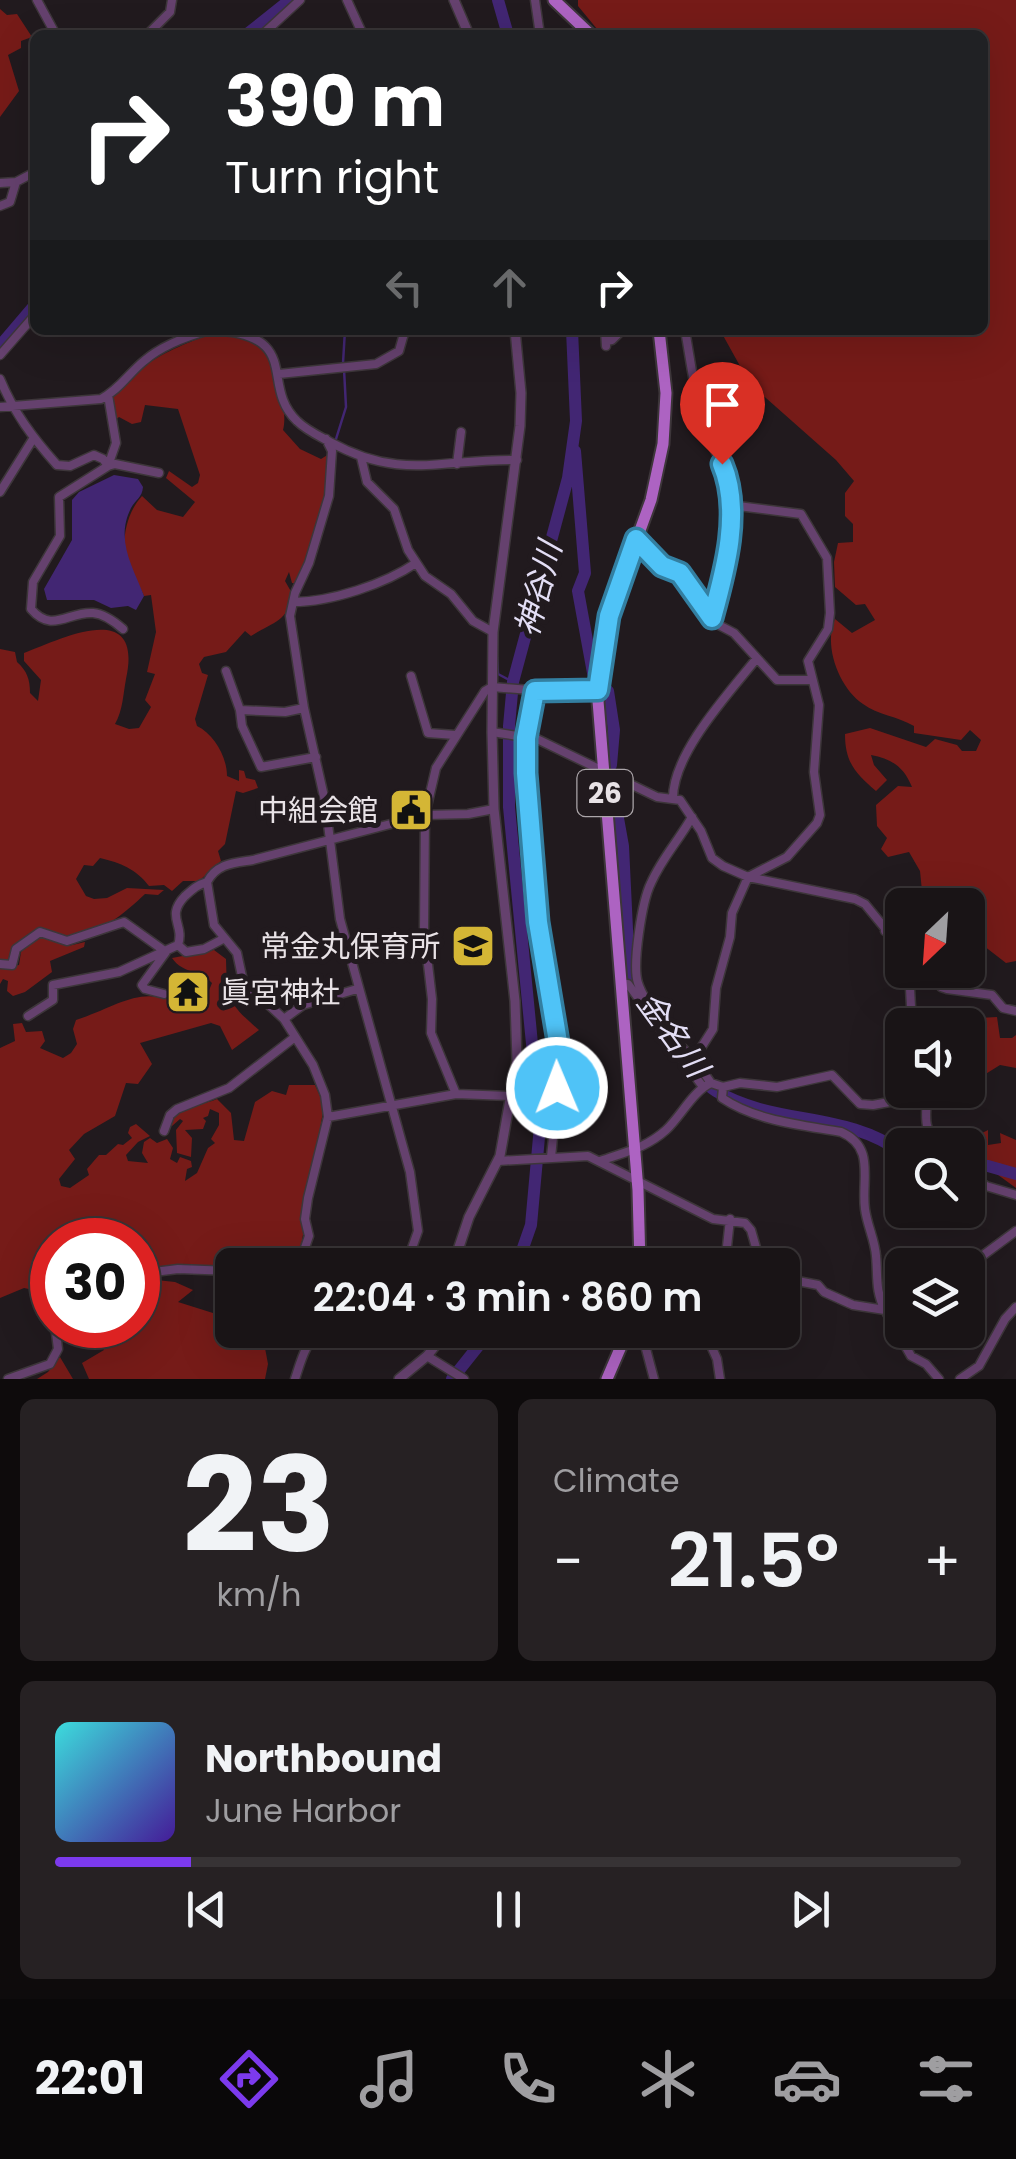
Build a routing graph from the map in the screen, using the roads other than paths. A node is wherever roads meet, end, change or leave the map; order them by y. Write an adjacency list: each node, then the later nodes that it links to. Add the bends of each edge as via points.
1 (38, 0): 8 (street)
2 (172, 0): 9 (street)
3 (300, 0): 10 (street)
4 (347, 0): 11 (street)
5 (454, 0): 12 (street)
6 (535, 0): 13 (street)
7 (554, 0): 14 (main road)
8 (53, 30)
9 (152, 30)
10 (267, 30)
11 (361, 30)
12 (466, 30)
13 (539, 30)
14 (586, 30)
15 (30, 177): 16 (street)
16 (16, 182): 17 (street); 18 (street, via 10,202)
17 (0, 183)
18 (0, 206)
19 (30, 321): 26 (street)
20 (200, 335): 29 (street, via 146,358)
21 (244, 335): 27 (street, via 270,353)
22 (404, 335): 27 (street, via 399,352 376,364)
23 (516, 335): 36 (street, via 522,392)
24 (660, 335): 42 (main road, 26, via 663,444)
25 (686, 335): 41 (street, via 701,416 727,475)
26 (0, 355)
27 (279, 374): 34 (street, via 296,421)
28 (0, 379): 30 (street)
29 (108, 396): 30 (street); 38 (street, via 116,443)
30 (11, 406): 31 (street); 33 (street)
31 (0, 407)
32 (461, 432): 37 (street)
33 (34, 439): 38 (street, via 57,465 94,455); 40 (street)
34 (326, 439): 35 (street); 44 (street, via 332,450 329,496)
35 (361, 456): 37 (street, via 406,468); 43 (street, via 367,482 394,509)
36 (516, 460): 37 (street); 47 (street)
37 (457, 464)
38 (108, 466): 39 (street); 46 (street, via 60,497 60,536 33,582 30,602 36,616 53,622 90,613)
39 (158, 472)
40 (0, 492)
41 (730, 505): 45 (street, via 726,562); 51 (street, via 802,514 827,558 830,613 808,661)
42 (636, 539): 45 (street, via 662,566 680,573); 54 (main road, 26, via 609,616)
43 (416, 563): 44 (street, via 368,587); 47 (street, via 473,622)
44 (292, 602): 55 (street)
45 (712, 618): 48 (street)
46 (123, 629)
47 (493, 632): 52 (street)
48 (757, 658): 51 (street, via 777,680); 62 (street, via 684,757)
49 (226, 672): 56 (street)
50 (412, 676): 58 (street, via 428,733)
51 (812, 680): 67 (street, via 820,815 787,858)
52 (494, 687): 53 (street); 57 (street); 58 (street)
53 (530, 690): 54 (street); 59 (street)
54 (598, 690): 61 (main road, 26)
55 (304, 708): 56 (street); 60 (street)
56 (240, 710): 60 (street, via 261,767)
57 (492, 732): 59 (street); 63 (street)
58 (456, 735): 64 (street, via 436,768)
59 (526, 738): 61 (street); 92 (street, via 538,922 561,1060)
60 (316, 757): 66 (street)
61 (603, 769): 62 (street); 74 (main road, 26)
62 (673, 798): 65 (street)
63 (494, 808): 64 (street); 86 (street, via 515,1001)
64 (425, 815): 66 (street); 85 (street, via 431,1034)
65 (692, 817): 67 (street, via 712,858); 82 (street, via 648,887 636,981)
66 (330, 838): 68 (street, via 226,864); 75 (street)
67 (748, 877): 69 (street, via 854,899); 82 (street, via 732,912 714,1030)
68 (207, 882): 70 (street, via 214,925); 71 (street, via 176,906)
69 (885, 930)
70 (224, 939): 71 (street, via 186,952); 80 (street, via 236,953 242,982)
71 (178, 946): 72 (street)
72 (166, 952): 73 (street, via 124,922 67,941 40,932 16,949 12,965); 77 (street, via 142,985); 79 (street, via 119,972 54,985 54,1000)
73 (0, 964)
74 (621, 984): 83 (street, via 628,984); 91 (main road, 26)
75 (357, 988): 80 (street, via 303,1005); 88 (street)
76 (948, 988): 78 (street, via 992,994 1003,1008)
77 (164, 994)
78 (1016, 1011)
79 (28, 1016)
80 (284, 1019): 81 (street)
81 (295, 1037): 89 (street, via 319,1080); 90 (street, via 230,1088 177,1109)
82 (694, 1058): 83 (street)
83 (707, 1085): 84 (street); 91 (street, via 662,1133)
84 (723, 1087): 87 (street, via 777,1087 832,1075 860,1104); 111 (street, via 722,1098 766,1118 840,1132 860,1147 878,1298)
85 (456, 1094): 86 (street); 88 (street)
86 (512, 1096): 93 (street)
87 (885, 1102)
88 (389, 1106): 89 (street); 101 (street, via 417,1220)
89 (328, 1116): 100 (street, via 308,1198)
90 (164, 1131)
91 (634, 1150): 94 (street); 95 (main road, 26)
92 (551, 1157): 93 (street); 94 (street)
93 (498, 1161): 102 (street)
94 (600, 1161): 95 (street)
95 (636, 1181): 98 (street, via 713,1219); 103 (main road, 26)
96 (985, 1185): 97 (street)
97 (1016, 1195)
98 (730, 1219): 104 (street); 105 (street, via 745,1223)
99 (1016, 1231): 106 (street)
100 (305, 1248)
101 (412, 1248)
102 (461, 1248)
103 (639, 1248)
104 (727, 1248)
105 (757, 1248)
106 (985, 1254)
107 (215, 1270): 108 (street)
108 (160, 1271)
109 (800, 1282): 111 (street, via 853,1305)
110 (1016, 1307): 120 (street)
111 (885, 1310)
112 (58, 1348): 121 (street, via 50,1364)
113 (308, 1348): 122 (street)
114 (433, 1348): 119 (street)
115 (620, 1348): 125 (main road)
116 (646, 1348): 126 (street)
117 (712, 1348): 127 (street)
118 (907, 1348): 128 (street)
119 (427, 1356): 123 (street); 124 (street)
120 (972, 1371): 129 (street); 130 (street)
121 (8, 1379)
122 (295, 1379)
123 (399, 1379)
124 (464, 1379)
125 (606, 1379)
126 (654, 1379)
127 (720, 1379)
128 (939, 1379)
129 (960, 1379)
130 (980, 1379)

